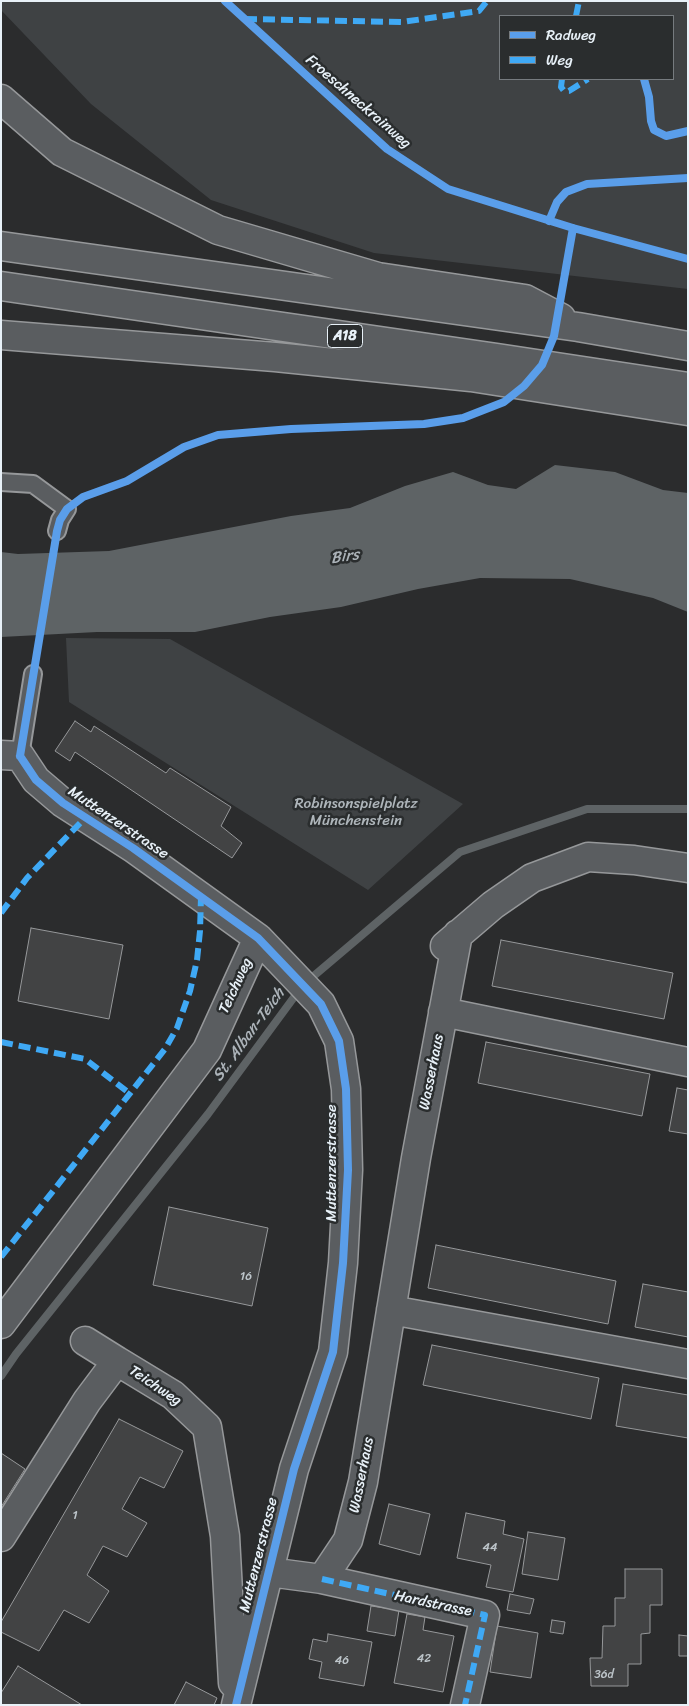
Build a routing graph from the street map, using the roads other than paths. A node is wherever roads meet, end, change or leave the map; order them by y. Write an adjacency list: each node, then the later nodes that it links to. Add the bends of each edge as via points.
1 (1, 99): 4 (main road, via 62,152 218,230 378,277 526,299)
2 (1, 246): 4 (main road)
3 (1, 286): 7 (main road, A18)
4 (578, 327): 6 (main road)
5 (1, 336): 8 (main road, via 472,376)
6 (688, 346)
7 (688, 388)
8 (688, 411)
9 (1, 482): 10 (lane, via 33,484 67,509)
10 (56, 531)
11 (33, 674): 12 (lane)
12 (11, 756): 14 (main road, Muttenzerstrasse, via 63,803 133,848)
13 (688, 868): 15 (main road, Wasserhaus, via 634,860 588,858 532,878 493,905 452,940)
14 (258, 938): 17 (main road, Teichweg, via 206,1050); 24 (main road, Muttenzerstrasse, via 321,1004 339,1041 346,1089 348,1170 343,1263 333,1352 294,1469)
15 (443, 1012): 16 (main road); 18 (main road, Wasserhaus)
16 (688, 1062)
17 (16, 1301): 19 (main road, Teichweg)
18 (391, 1310): 22 (main road); 25 (main road, Wasserhaus, via 363,1482 351,1530 348,1540)
19 (1, 1324)
20 (85, 1341): 21 (main road)
21 (117, 1361): 23 (main road, Teichweg, via 86,1401); 26 (main road, Teichweg, via 174,1395 207,1427 226,1536)
22 (688, 1364)
23 (1, 1537)
24 (269, 1572): 25 (main road); 26 (main road, Muttenzerstrasse)
25 (322, 1579): 27 (main road, Hardstrasse, via 484,1615)
26 (235, 1705)
27 (465, 1705)

